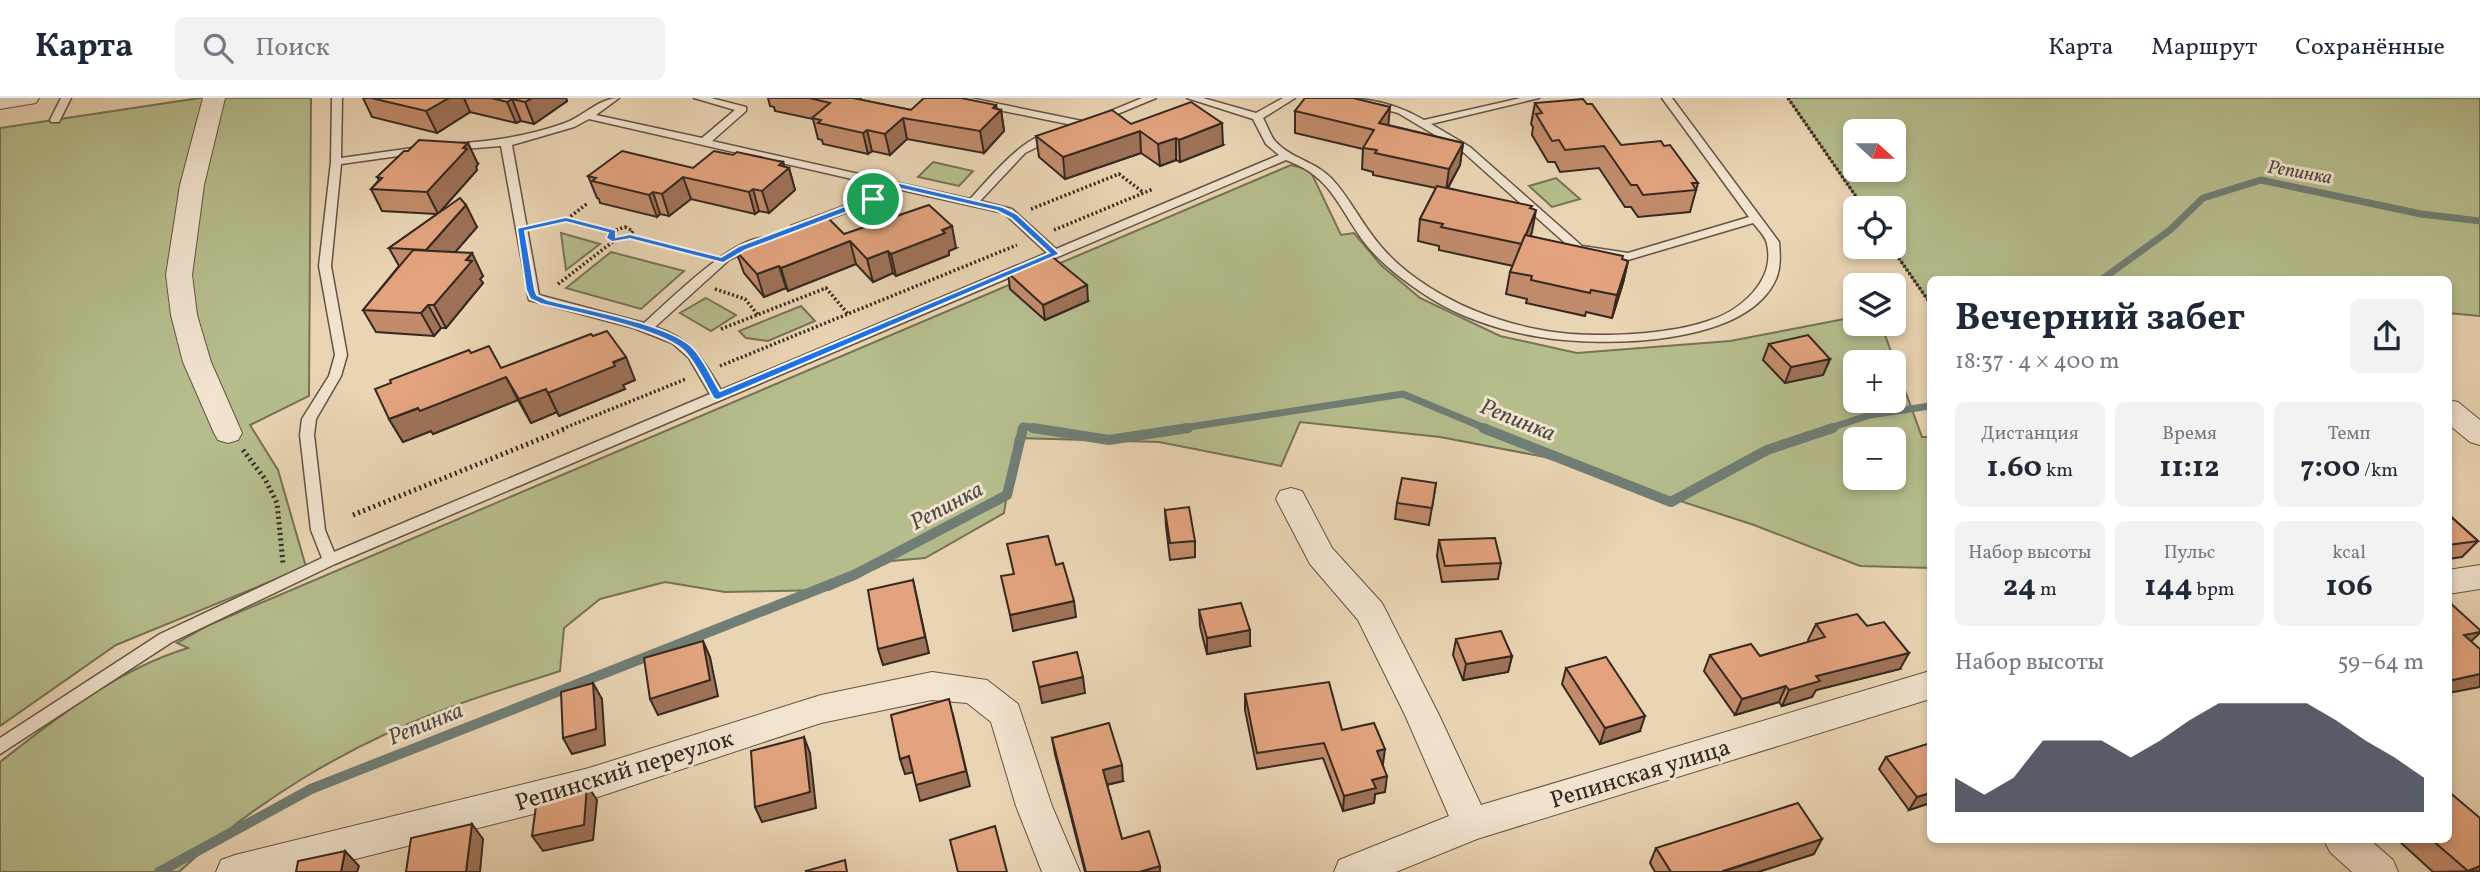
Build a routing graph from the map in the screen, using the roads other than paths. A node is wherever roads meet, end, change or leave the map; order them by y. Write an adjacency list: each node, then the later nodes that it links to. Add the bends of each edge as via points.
1 (28, 98): 14 (street)
2 (66, 98): 17 (lane)
3 (214, 98): 31 (street, via 192,185 179,275 197,362)
4 (337, 98): 23 (lane)
5 (614, 98): 15 (lane)
6 (699, 98): 20 (lane, via 742,109)
7 (955, 98): 19 (lane)
8 (1151, 98): 19 (lane)
9 (1192, 98): 16 (lane)
10 (1290, 98): 16 (lane)
11 (1346, 98): 18 (lane, via 1392,108)
12 (1534, 98): 18 (lane)
13 (1667, 98): 26 (lane)
14 (0, 103)
15 (588, 116): 20 (lane); 21 (lane)
16 (1256, 117): 22 (lane, via 1270,142)
17 (55, 120)
18 (1424, 123): 26 (lane, via 1466,149 1578,250 1628,257)
19 (1082, 124): 25 (lane, via 1027,146)
20 (704, 142): 24 (lane)
21 (506, 143): 23 (lane); 28 (lane, via 533,297)
22 (1286, 156): 26 (lane, via 1314,167 1335,189 1369,240 1408,278 1467,313 1525,331 1585,339 1653,336 1717,323 1761,296 1776,265 1773,242); 27 (lane)
23 (336, 162): 34 (lane, via 325,266 341,355 335,376 309,419 307,435 317,530)
24 (891, 184): 25 (lane); 28 (lane, via 878,197 743,248)
25 (973, 202): 27 (lane, via 1014,216)
26 (1756, 218)
27 (1055, 254): 29 (lane)
28 (645, 329): 29 (lane, via 688,349)
29 (718, 396): 34 (lane)
30 (2452, 412): 32 (street)
31 (228, 433)
32 (2480, 435)
33 (1291, 499): 39 (street, via 1321,556 1370,612)
34 (330, 560): 38 (lane, via 166,638)
35 (2480, 576): 36 (street)
36 (2452, 581)
37 (1927, 686): 39 (street, Репинская улица)
38 (0, 747)
39 (1471, 824): 43 (street, Репинская улица)
40 (2346, 843): 44 (street)
41 (235, 872): 42 (street, Репинский переулок, via 589,784 821,709 932,686 975,690 1006,714)
42 (1060, 872)
43 (1353, 872)
44 (2379, 872)

